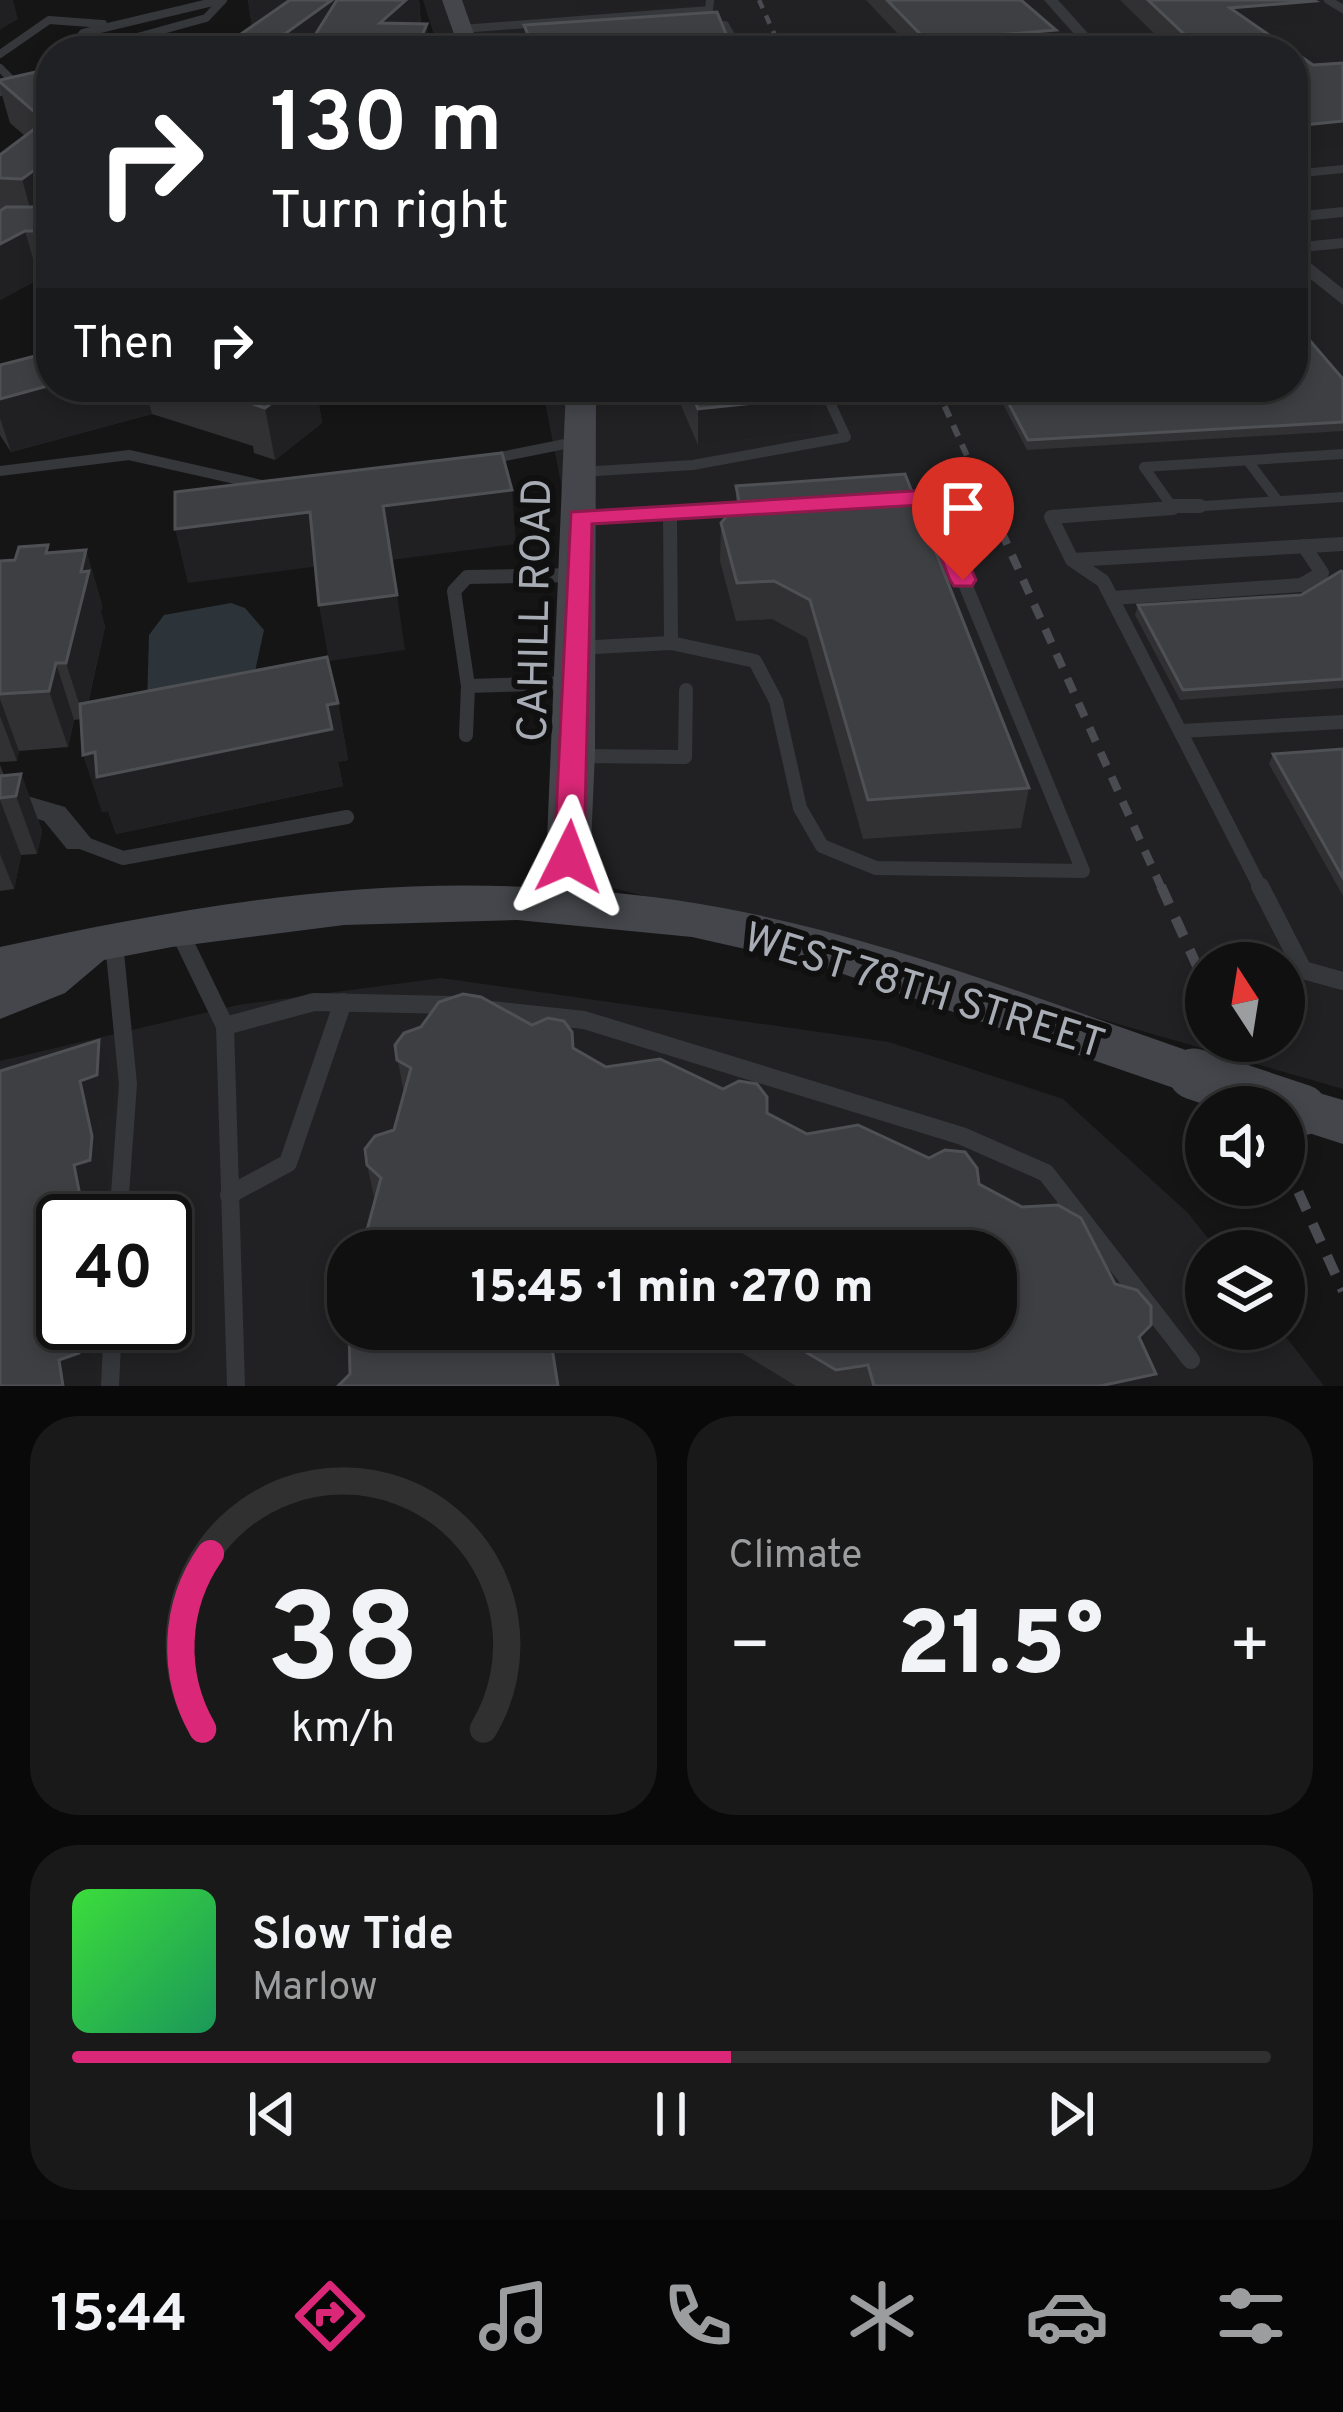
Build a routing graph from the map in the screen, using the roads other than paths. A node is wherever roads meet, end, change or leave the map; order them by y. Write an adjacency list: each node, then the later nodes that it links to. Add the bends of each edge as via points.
1 (222, 0): 7 (lane); 10 (lane, via 206,18)
2 (452, 0): 11 (street)
3 (710, 0): 12 (lane, via 705,10)
4 (1051, 0): 14 (street)
5 (1328, 0): 6 (lane)
6 (1343, 9)
7 (110, 25): 9 (lane); 15 (lane, via 49,20)
8 (702, 27): 13 (lane, via 725,25)
9 (80, 36)
10 (141, 36)
11 (465, 36)
12 (512, 36)
13 (731, 36)
14 (1083, 36)
15 (0, 54)
16 (0, 68): 17 (lane, via 14,83)
17 (0, 95): 18 (lane)
18 (12, 104)
19 (1343, 169): 20 (lane)
20 (1308, 172)
21 (1343, 212): 22 (street)
22 (1308, 216)
23 (1341, 245): 24 (lane)
24 (1308, 251)
25 (1308, 268): 26 (street)
26 (1343, 299)
27 (581, 402): 30 (street, CAHILL ROAD)
28 (830, 402): 30 (lane, via 846,437 693,464)
29 (1343, 454): 31 (lane)
30 (582, 456): 32 (lane); 40 (street, CAHILL ROAD)
31 (1248, 460): 37 (lane); 39 (lane, via 1144,467)
32 (478, 461)
33 (0, 471): 34 (lane, via 129,455)
34 (279, 486)
35 (1343, 497): 37 (lane)
36 (882, 500): 47 (lane, via 929,497 1083,871 876,868 822,846 800,808 776,701 755,661)
37 (1278, 501): 39 (lane)
38 (766, 508): 41 (lane)
39 (1173, 508): 44 (lane, via 1051,517)
40 (580, 517): 41 (lane); 45 (street, CAHILL ROAD)
41 (670, 517): 47 (lane)
42 (1343, 544): 43 (lane)
43 (1304, 546): 44 (lane); 46 (lane, via 1322,573 1301,584)
44 (1072, 560): 46 (lane, via 1103,580)
45 (578, 576): 48 (street, CAHILL ROAD); 49 (lane, via 467,577 454,591)
46 (1112, 598): 52 (lane)
47 (671, 643): 48 (lane)
48 (576, 666): 49 (lane); 54 (street, CAHILL ROAD)
49 (467, 686): 53 (lane)
50 (686, 690): 54 (lane, via 685,757)
51 (1343, 722): 52 (lane)
52 (1181, 731): 62 (lane, via 1303,970)
53 (466, 735)
54 (575, 756): 58 (street, CAHILL ROAD)
55 (0, 798): 57 (street, via 47,805)
56 (347, 817): 57 (lane, via 123,858)
57 (78, 842)
58 (566, 906): 59 (street, WEST 78TH STREET, via 306,907); 66 (street, WEST 78TH STREET, bridge, via 693,920 852,958)
59 (178, 929): 60 (street, WEST 78TH STREET); 65 (lane)
60 (104, 946): 61 (street, WEST 78TH STREET); 63 (street); 67 (lane, via 128,1084)
61 (0, 964)
62 (1343, 981)
63 (0, 1000)
64 (344, 1002): 65 (lane); 68 (lane, via 288,1163); 70 (lane, via 584,1020 962,1136 1046,1173)
65 (225, 1026): 68 (lane)
66 (1323, 1116)
67 (120, 1194)
68 (229, 1195): 72 (lane)
69 (112, 1350): 71 (lane)
70 (1191, 1360)
71 (110, 1386)
72 (236, 1386)

